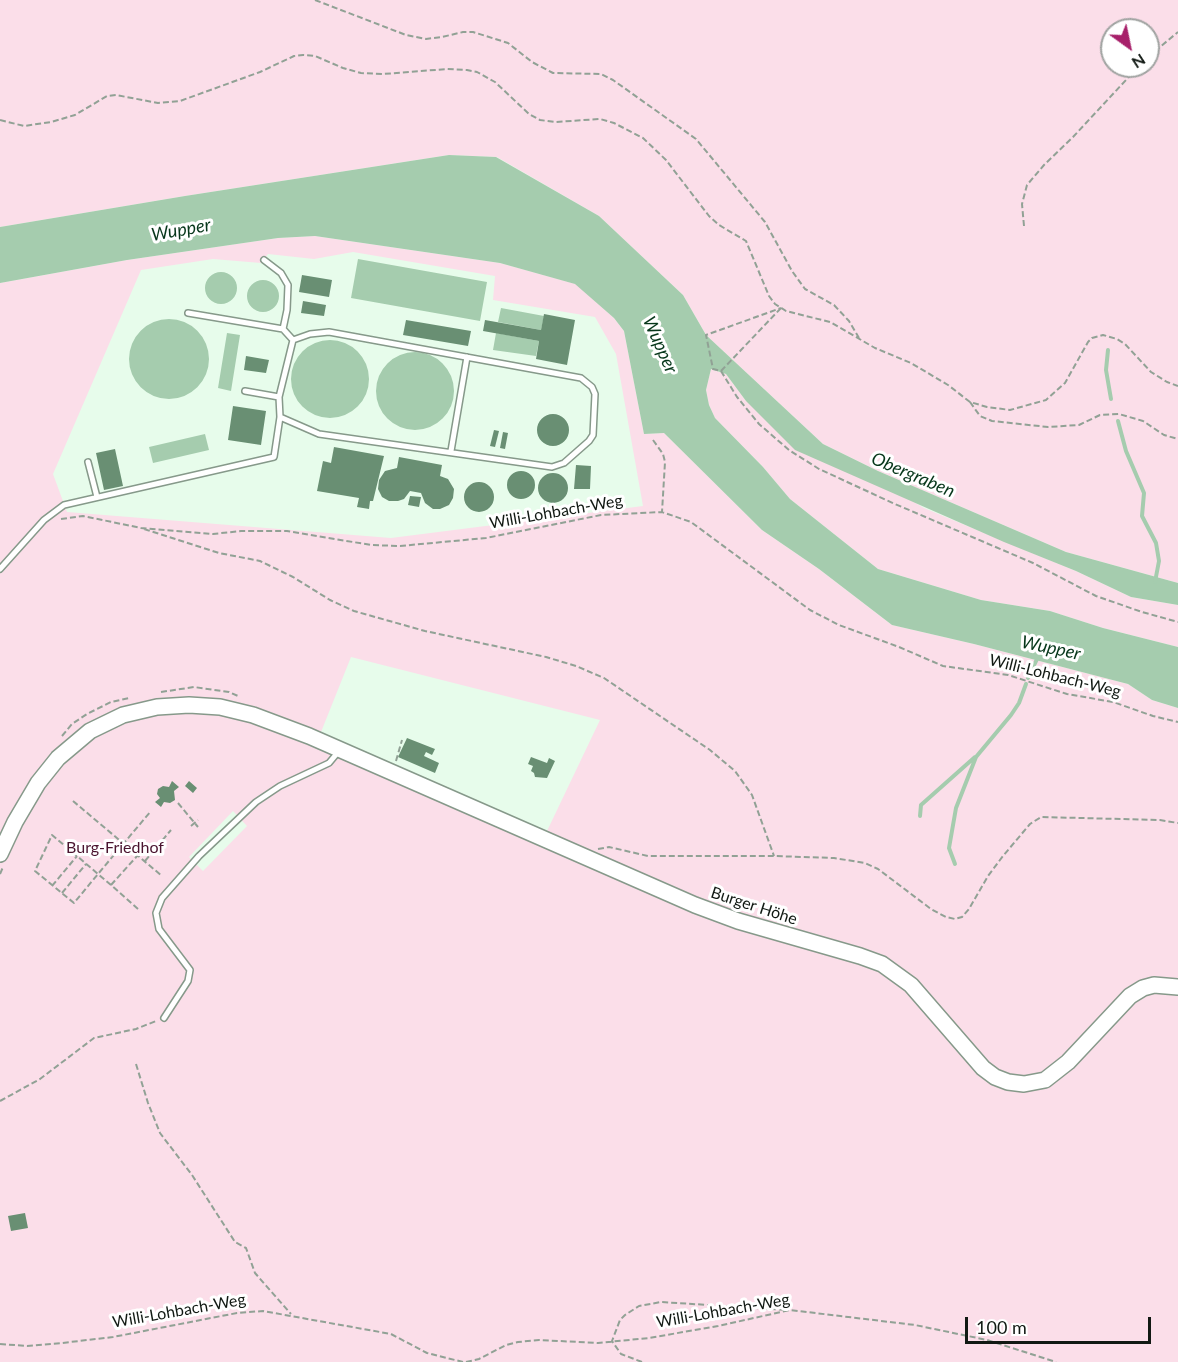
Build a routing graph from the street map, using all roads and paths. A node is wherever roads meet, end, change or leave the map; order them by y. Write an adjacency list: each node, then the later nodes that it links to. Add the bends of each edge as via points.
1 (315, 0): 12 (path, via 406,35 426,39 473,32 508,43 553,73 601,74 613,80 696,139 765,222 799,282 834,305)
2 (1178, 32): 3 (path)
3 (1160, 47)
4 (1128, 78): 6 (path, via 1027,185 1022,204)
5 (0, 120): 8 (path, via 20,125 51,122 116,95 173,103 303,55 361,73 462,69 477,72 540,120 600,119 652,145 709,216 746,241 769,296)
6 (1024, 226)
7 (264, 260): 10 (lane, via 281,273 288,285)
8 (781, 308): 12 (path, via 830,322); 14 (path); 14 (path, via 706,335 712,369)
9 (188, 314): 10 (lane)
10 (284, 329): 11 (lane)
11 (293, 340): 13 (lane, via 329,332); 17 (lane)
12 (861, 340): 18 (path, via 924,369)
13 (467, 357): 22 (lane); 22 (lane, via 586,381 595,394 593,435 575,456 552,467)
14 (721, 371): 29 (path, via 759,424 819,469 1033,563 1096,596)
15 (1178, 386): 18 (path, via 1151,372 1125,344 1102,334 1088,342 1065,383 1046,400 1010,410)
16 (244, 391): 17 (lane)
17 (279, 397): 19 (lane)
18 (970, 402): 20 (path, via 980,416 992,421 1080,426 1100,415 1119,414)
19 (280, 417): 22 (lane, via 319,434); 24 (lane, via 274,457)
20 (1178, 439)
21 (653, 440): 25 (path, via 665,462)
22 (451, 451)
23 (88, 462): 24 (lane)
24 (97, 497): 26 (lane, via 64,505)
25 (662, 512): 27 (path, Willi-Lohbach-Weg, via 600,515 486,538 400,546 286,531 213,534); 33 (path, Willi-Lohbach-Weg, via 690,522 810,610 839,626 943,666 1008,675)
26 (38, 527): 27 (path, Willi-Lohbach-Weg, via 76,516); 28 (lane)
27 (141, 528): 50 (path, via 219,553 260,561 354,611 546,657 604,678 735,771 752,795)
28 (0, 569)
29 (1178, 622)
30 (152, 694): 31 (path, via 195,687)
31 (239, 697)
32 (133, 698): 34 (path, via 111,702 87,714)
33 (1178, 722)
34 (60, 738)
35 (402, 740): 37 (path)
36 (340, 750): 47 (main road, Burger Höhe, via 268,720 220,707 174,705 133,712 96,727 49,768); 51 (main road, Burger Höhe); 61 (lane, via 329,763 262,796 193,862 162,898 156,913 162,933 190,970 184,988)
37 (395, 764)
38 (73, 801): 46 (path)
39 (178, 803): 41 (path)
40 (151, 811): 46 (path)
41 (196, 822): 43 (path); 44 (path)
42 (1178, 823): 50 (path, via 1041,817 1003,856 969,909 956,919 931,909 878,869 865,864 834,858)
43 (191, 826)
44 (198, 827)
45 (171, 830): 52 (path)
46 (124, 843): 48 (path); 54 (path)
47 (0, 854)
48 (138, 855): 52 (path); 56 (path)
49 (77, 856): 53 (path); 57 (path); 57 (path, via 52,835 35,871)
50 (774, 856): 51 (path, via 648,856 609,847 595,851)
51 (590, 860): 60 (main road, Burger Höhe, via 722,916 888,967 917,991 978,1063 1008,1082 1045,1080 1068,1062 1130,996 1154,985)
52 (145, 861): 55 (path)
53 (86, 864): 54 (path); 58 (path)
54 (98, 874): 56 (path); 58 (path, via 74,903)
55 (162, 876)
56 (111, 885): 59 (path)
57 (52, 886): 58 (path)
58 (62, 893)
59 (138, 909)
60 (1178, 987)
61 (164, 1018): 63 (path, via 94,1038 40,1078)
62 (136, 1064): 65 (path, via 160,1133 235,1242 246,1248 255,1273)
63 (0, 1101)
64 (790, 1310): 66 (path, Willi-Lohbach-Weg, via 674,1335); 66 (path, via 647,1303 625,1315 616,1326); 70 (path, Willi-Lohbach-Weg, via 915,1325 987,1340)
65 (291, 1314): 67 (path, Willi-Lohbach-Weg, via 237,1313 113,1337 27,1346); 68 (path, Willi-Lohbach-Weg, via 391,1334 427,1353)
66 (612, 1341): 68 (path, Willi-Lohbach-Weg, via 518,1342); 69 (path, via 621,1354)
67 (0, 1344)
68 (464, 1362)
69 (642, 1362)
70 (1056, 1362)

